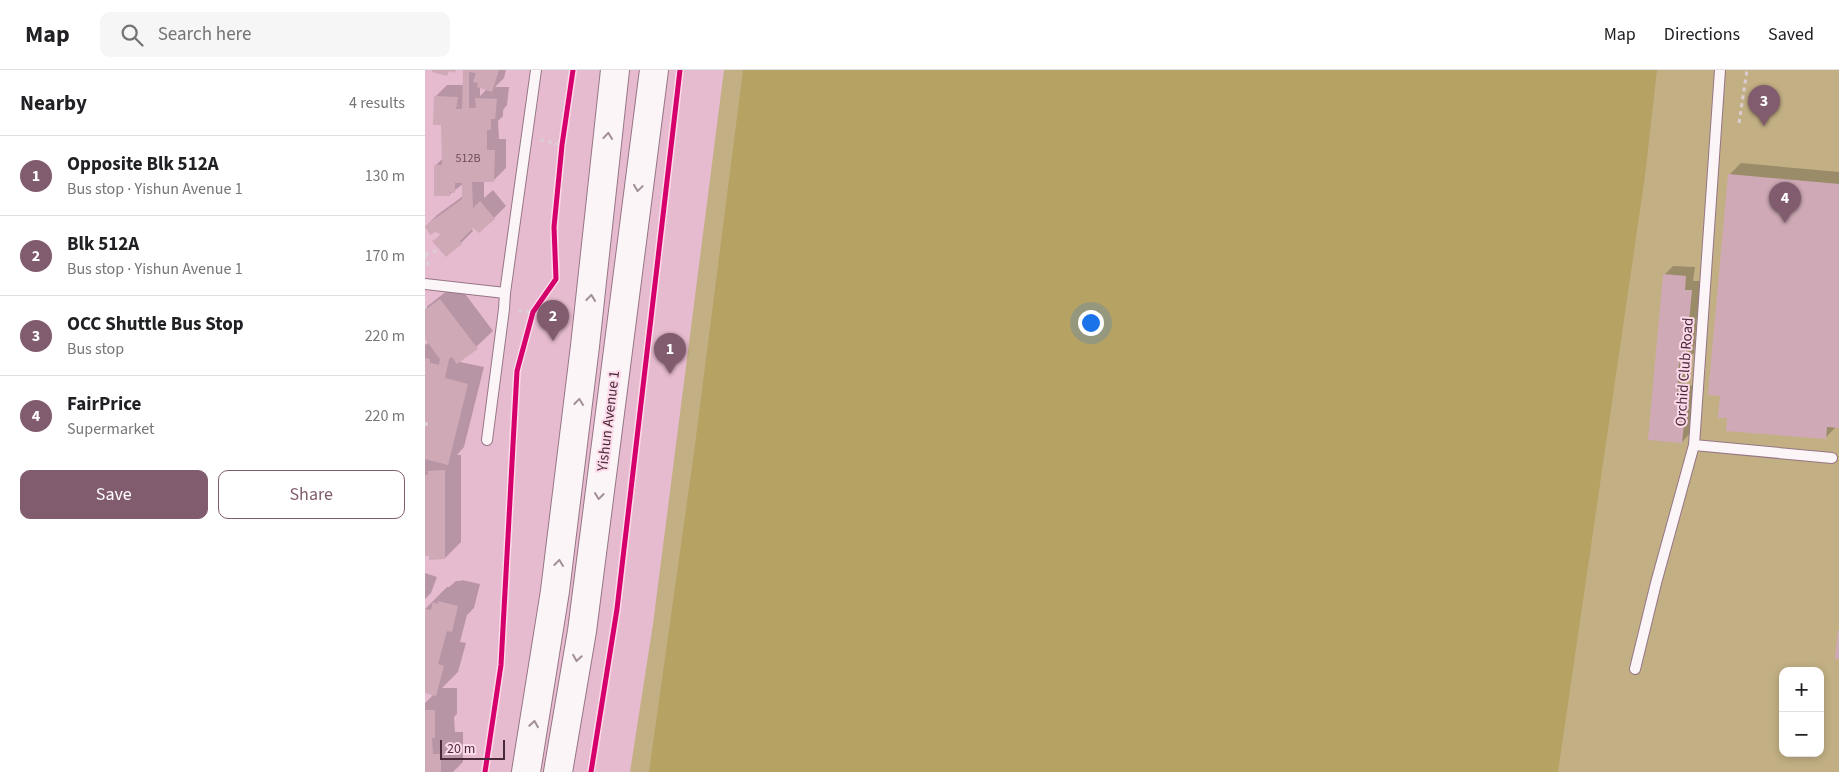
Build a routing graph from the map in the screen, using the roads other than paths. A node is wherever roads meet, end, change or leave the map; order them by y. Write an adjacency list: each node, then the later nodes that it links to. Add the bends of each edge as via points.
1 (536, 70): 6 (lane)
2 (615, 70): 11 (main road, one-way to 2, via 557,581)
3 (654, 70): 12 (main road, Yishun Avenue 1, one-way to 12, via 582,631)
4 (1720, 70): 8 (lane, Orchid Club Road)
5 (425, 284): 6 (lane)
6 (505, 293): 7 (lane)
7 (487, 440)
8 (1694, 445): 9 (lane); 10 (lane, Orchid Club Road)
9 (1832, 458)
10 (1635, 669)
11 (526, 772)
12 (558, 772)

